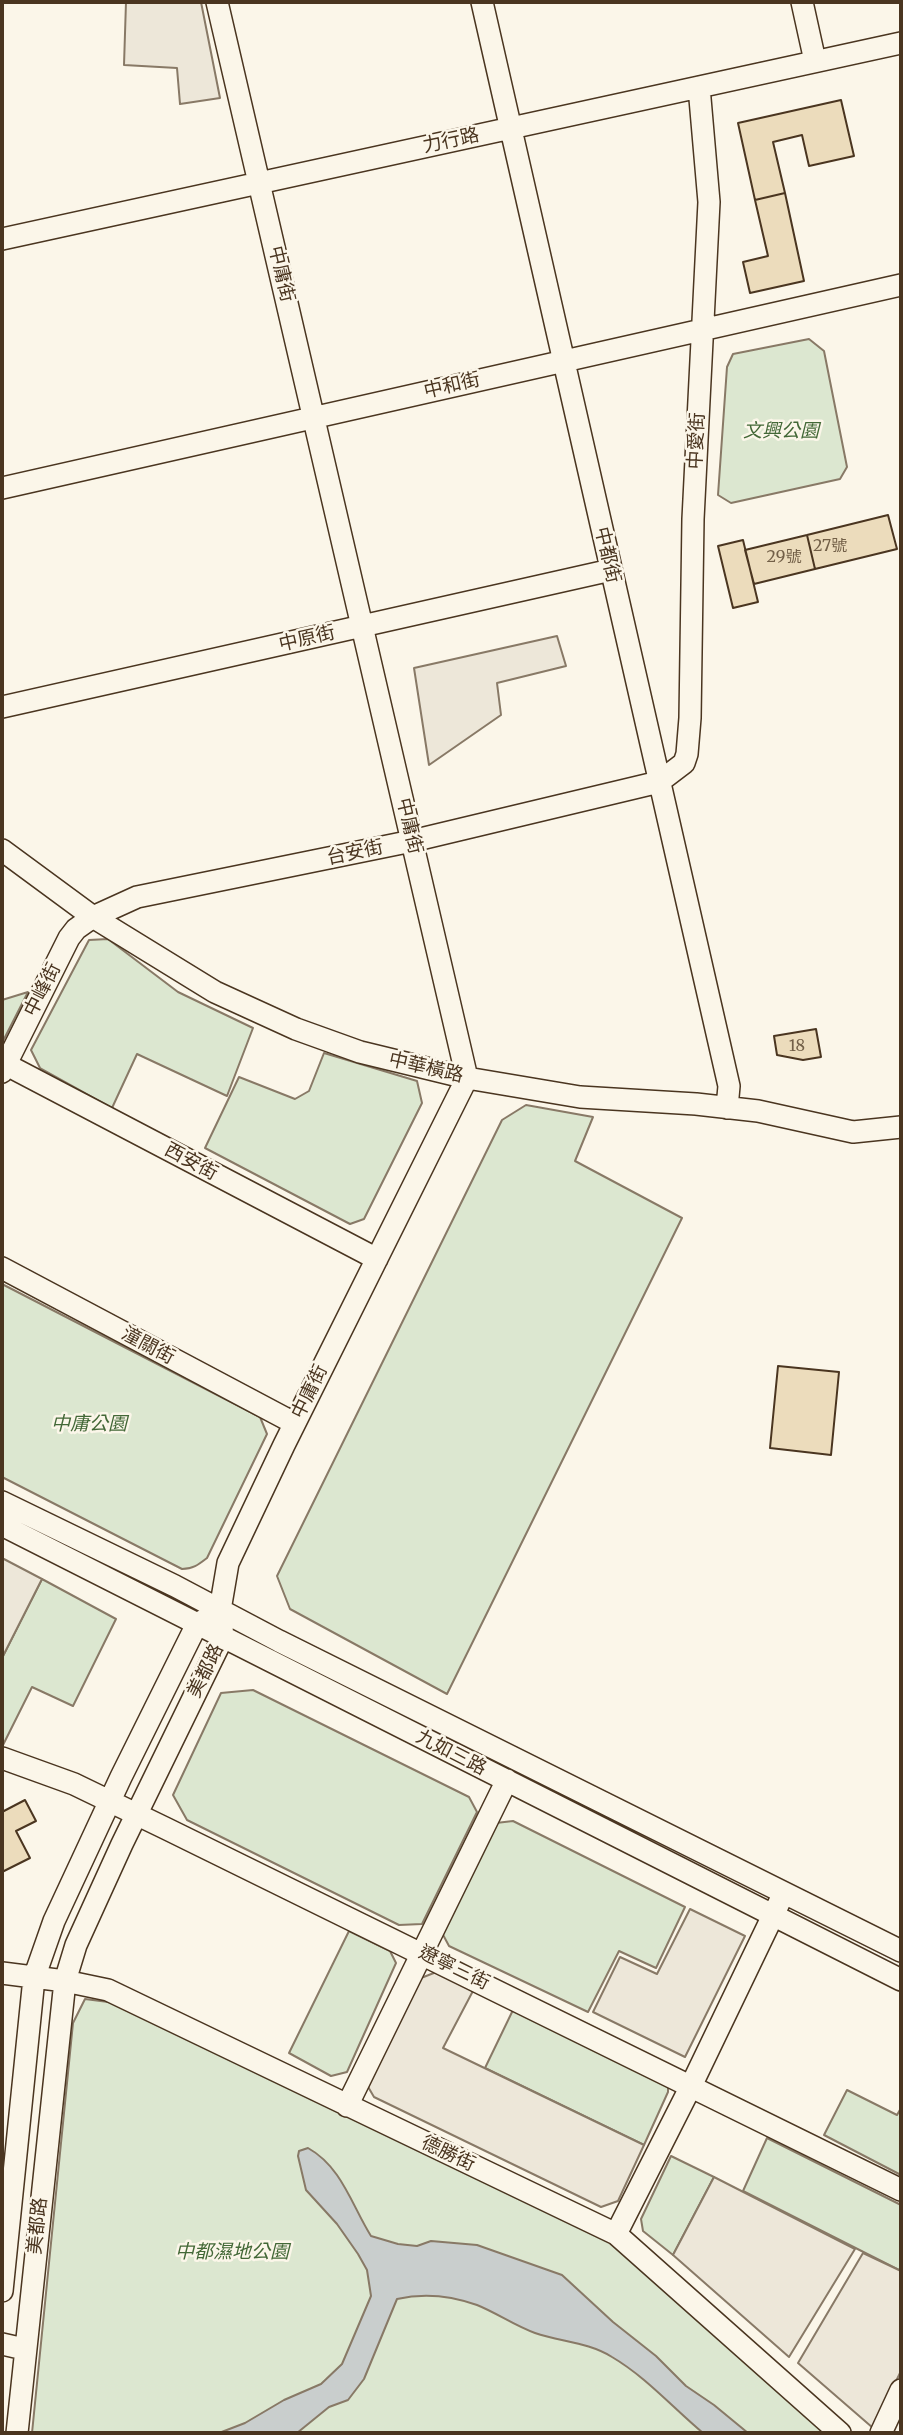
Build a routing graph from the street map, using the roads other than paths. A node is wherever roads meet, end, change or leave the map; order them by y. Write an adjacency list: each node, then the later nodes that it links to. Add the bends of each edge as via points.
1 (217, 2): 8 (street, 中庸街)
2 (482, 2): 7 (street, 中都街)
3 (802, 2): 5 (street)
4 (901, 43): 5 (street, 力行路)
5 (815, 61): 6 (street, 力行路)
6 (699, 87): 7 (street, 力行路); 11 (street, 中愛街, via 709,202)
7 (511, 128): 8 (street, 力行路); 12 (street, 中都街)
8 (259, 183): 9 (street, 力行路); 13 (street, 中庸街)
9 (2, 239)
10 (901, 285): 11 (street, 中和街)
11 (702, 329): 12 (street, 中和街); 18 (street, 中愛街, via 693,519 691,718 684,763)
12 (564, 361): 13 (street, 中和街); 15 (street, 中都街)
13 (314, 417): 14 (street, 中和街); 16 (street, 中庸街)
14 (2, 488)
15 (611, 570): 16 (street, 中原街); 18 (street, 中都街)
16 (363, 627): 17 (street, 中原街); 19 (street, 中庸街)
17 (2, 707)
18 (659, 782): 19 (street, 台安街); 24 (street, 中都街, via 729,1086)
19 (412, 841): 21 (street, 台安街, via 137,897); 23 (street, 中庸街)
20 (2, 850): 21 (street, 中華橫路)
21 (93, 916): 22 (street, 中峰街, via 69,938); 23 (street, 中華橫路, via 215,992 296,1029 360,1052)
22 (4, 1068): 26 (street, 西安街)
23 (467, 1077): 24 (street, 中華橫路, via 580,1097); 26 (street, 中庸街)
24 (727, 1108): 25 (street, 中華橫路, via 853,1132)
25 (901, 1127)
26 (377, 1259): 28 (street, 中庸街)
27 (2, 1268): 28 (street, 潼關街)
28 (295, 1423): 31 (street, 中庸街, via 228,1563)
29 (2, 1502): 31 (street, 九如三路)
30 (2, 1525): 32 (street, 九如三路)
31 (220, 1610): 32 (street, 美都路); 33 (street, 美都路); 38 (street, 九如三路)
32 (197, 1624): 33 (street, 九如三路); 36 (street, 美都路)
33 (223, 1637): 35 (street, 九如三路); 37 (street, 美都路)
34 (2, 1758): 36 (street, 遼寧三街)
35 (506, 1780): 39 (street, 九如三路); 41 (street)
36 (110, 1801): 37 (street, 遼寧三街); 43 (street, 美都路, via 49,1932)
37 (137, 1814): 41 (street, 遼寧三街); 44 (street, 美都路, via 76,1945)
38 (785, 1892): 39 (street); 40 (street, 九如三路)
39 (774, 1915): 45 (street, 九如三路); 46 (street)
40 (901, 1951)
41 (422, 1952): 46 (street, 遼寧三街); 47 (street)
42 (2, 1973): 43 (street, 德勝街)
43 (34, 1978): 44 (street, 德勝街); 48 (street, 美都路)
44 (65, 1980): 47 (street, 德勝街, via 108,1990); 53 (street, 美都路)
45 (901, 1980)
46 (691, 2086): 49 (street, 遼寧三街); 50 (street)
47 (347, 2106): 50 (street, 德勝街)
48 (11, 2123): 51 (street, 美都路)
49 (901, 2190)
50 (616, 2234): 56 (street, 德勝街)
51 (2, 2291)
52 (2, 2344): 53 (street)
53 (24, 2349): 55 (street, 美都路)
54 (901, 2390): 57 (street)
55 (17, 2433)
56 (840, 2433)
57 (881, 2433)

